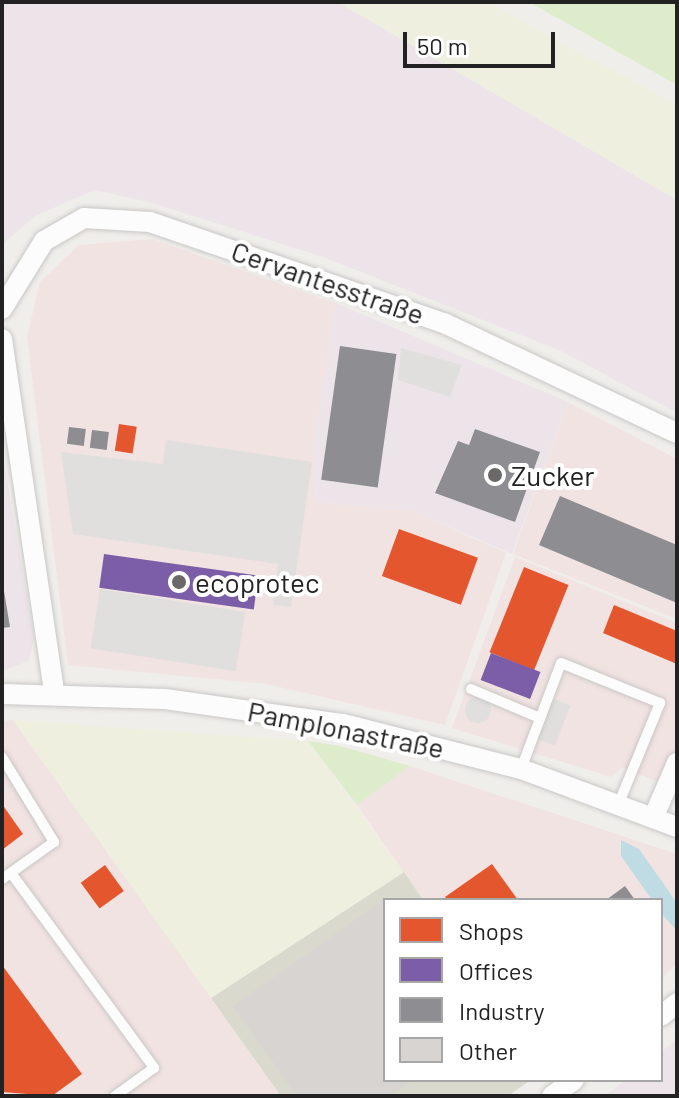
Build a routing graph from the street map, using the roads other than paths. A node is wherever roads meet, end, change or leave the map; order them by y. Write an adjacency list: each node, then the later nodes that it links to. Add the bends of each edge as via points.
1 (2, 309): 3 (street, Cervantesstraße, via 44,241 84,218 150,222 446,324)
2 (2, 339): 5 (street)
3 (677, 433)
4 (471, 689): 7 (lane)
5 (54, 693): 6 (street, Pamplonastraße); 10 (street, Pamplonastraße, via 265,711)
6 (2, 694)
7 (540, 718): 10 (lane); 11 (lane, via 561,663 660,703)
8 (2, 757): 14 (lane, via 54,842)
9 (677, 763): 12 (street)
10 (521, 769): 11 (street, Pamplonastraße)
11 (619, 803): 12 (street, Pamplonastraße)
12 (654, 816): 13 (street, Pamplonastraße)
13 (677, 827)
14 (6, 876): 16 (lane, via 154,1068)
15 (571, 1082): 17 (street)
16 (115, 1096)
17 (552, 1096)

